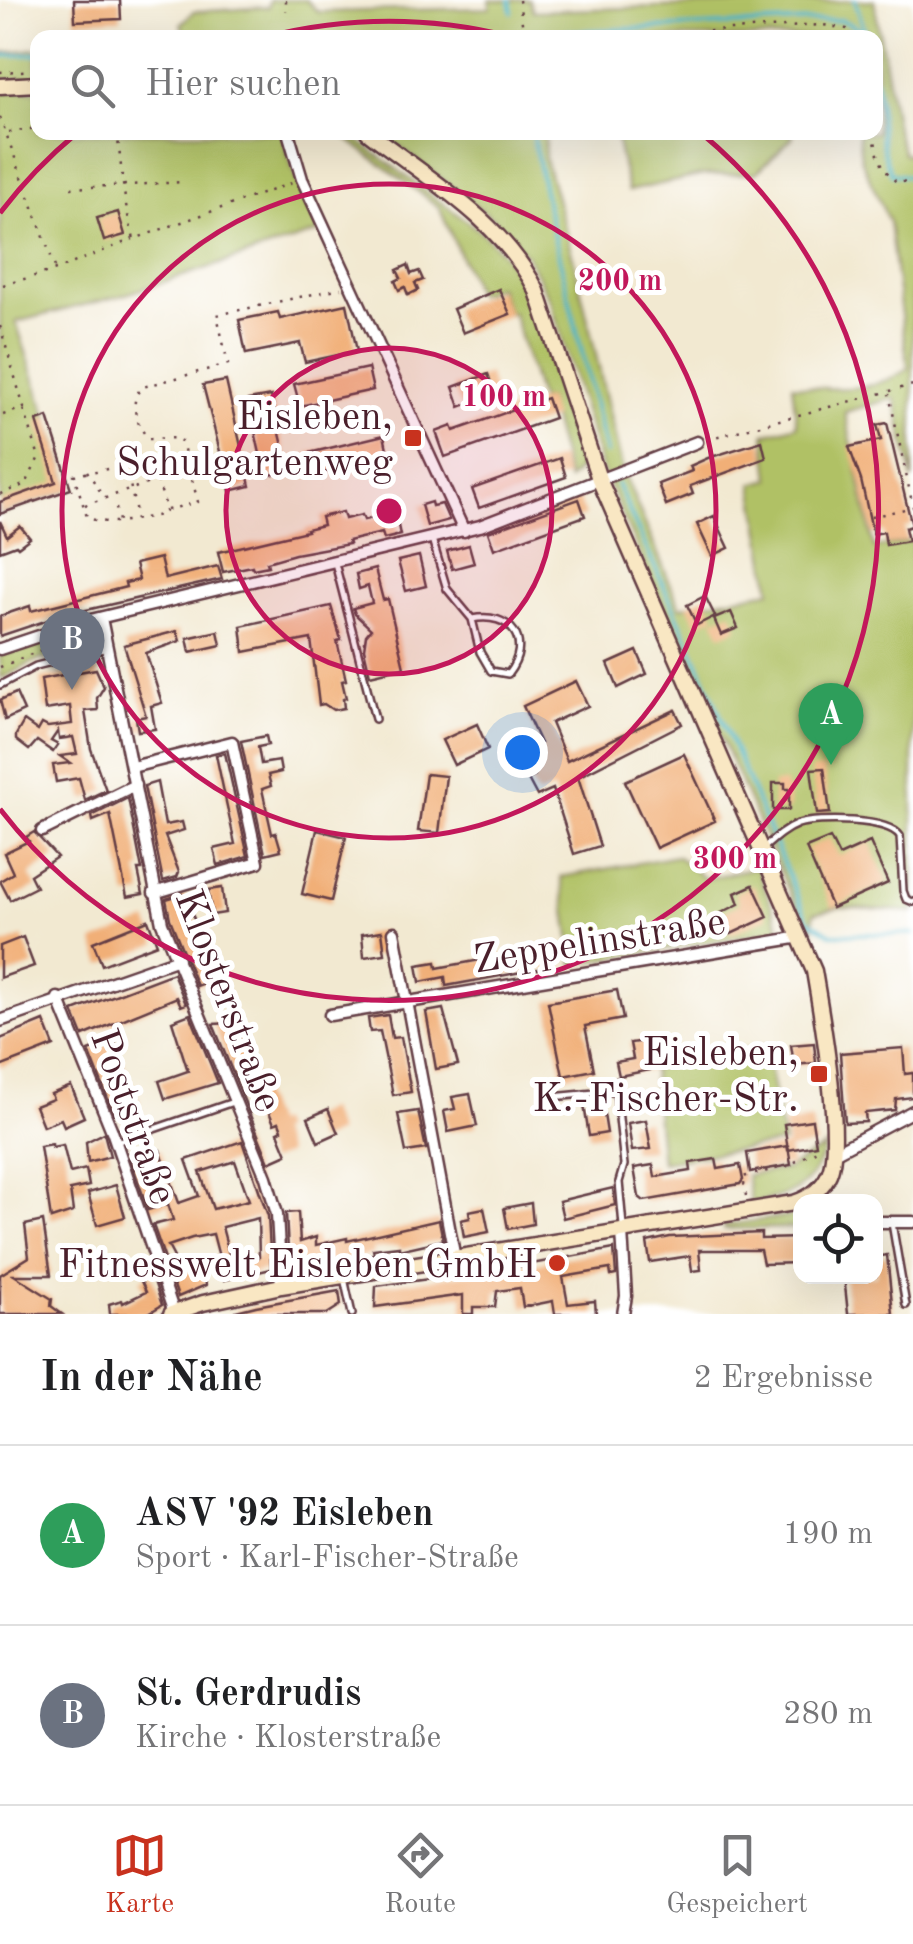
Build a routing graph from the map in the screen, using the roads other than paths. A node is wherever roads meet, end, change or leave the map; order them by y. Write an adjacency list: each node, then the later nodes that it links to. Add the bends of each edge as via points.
1 (30, 84): 2 (street)
2 (0, 86)
3 (290, 140): 7 (street, via 302,179)
4 (378, 140): 6 (street, via 498,234 523,265)
5 (696, 442): 6 (street)
6 (603, 478): 7 (street); 19 (street)
7 (464, 531): 8 (street)
8 (432, 539): 9 (street); 11 (lane, via 447,589)
9 (331, 564): 10 (street); 15 (lane)
10 (101, 618): 12 (street, Klosterstraße); 13 (street)
11 (472, 619): 11 (lane, via 491,671 508,674 518,661 517,636 502,621)
12 (107, 648): 14 (lane, via 36,666); 16 (street, Klosterstraße)
13 (0, 649)
14 (0, 685)
15 (375, 719)
16 (132, 767): 17 (street, Klosterstraße); 20 (street, via 232,742 258,862)
17 (135, 785): 18 (street); 20 (street, Klosterstraße)
18 (42, 832)
19 (766, 846): 21 (lane, via 783,831 813,821 894,828 903,891); 23 (street)
20 (154, 893): 24 (street, Klosterstraße)
21 (913, 902)
22 (394, 932): 26 (street)
23 (801, 937): 26 (street, Zeppelinstraße); 35 (street, via 824,1031)
24 (178, 959): 25 (street); 32 (street, Klosterstraße)
25 (58, 998): 28 (street); 34 (street, Poststraße)
26 (407, 1001): 27 (street, Zeppelinstraße); 42 (street)
27 (330, 1015)
28 (0, 1020)
29 (615, 1081): 30 (lane)
30 (616, 1090): 31 (lane); 41 (lane)
31 (552, 1097)
32 (236, 1100): 34 (lane); 44 (street, Klosterstraße, via 277,1214)
33 (913, 1112): 35 (street)
34 (116, 1142): 46 (street, Poststraße)
35 (834, 1146): 36 (street)
36 (825, 1194)
37 (793, 1203): 41 (street)
38 (883, 1222): 39 (street)
39 (892, 1222): 40 (street); 45 (lane)
40 (913, 1222)
41 (622, 1232): 42 (street); 48 (street)
42 (455, 1259): 43 (street)
43 (344, 1275): 44 (street); 47 (lane)
44 (282, 1286): 46 (street)
45 (906, 1304)
46 (172, 1313)
47 (352, 1314)
48 (623, 1314)

